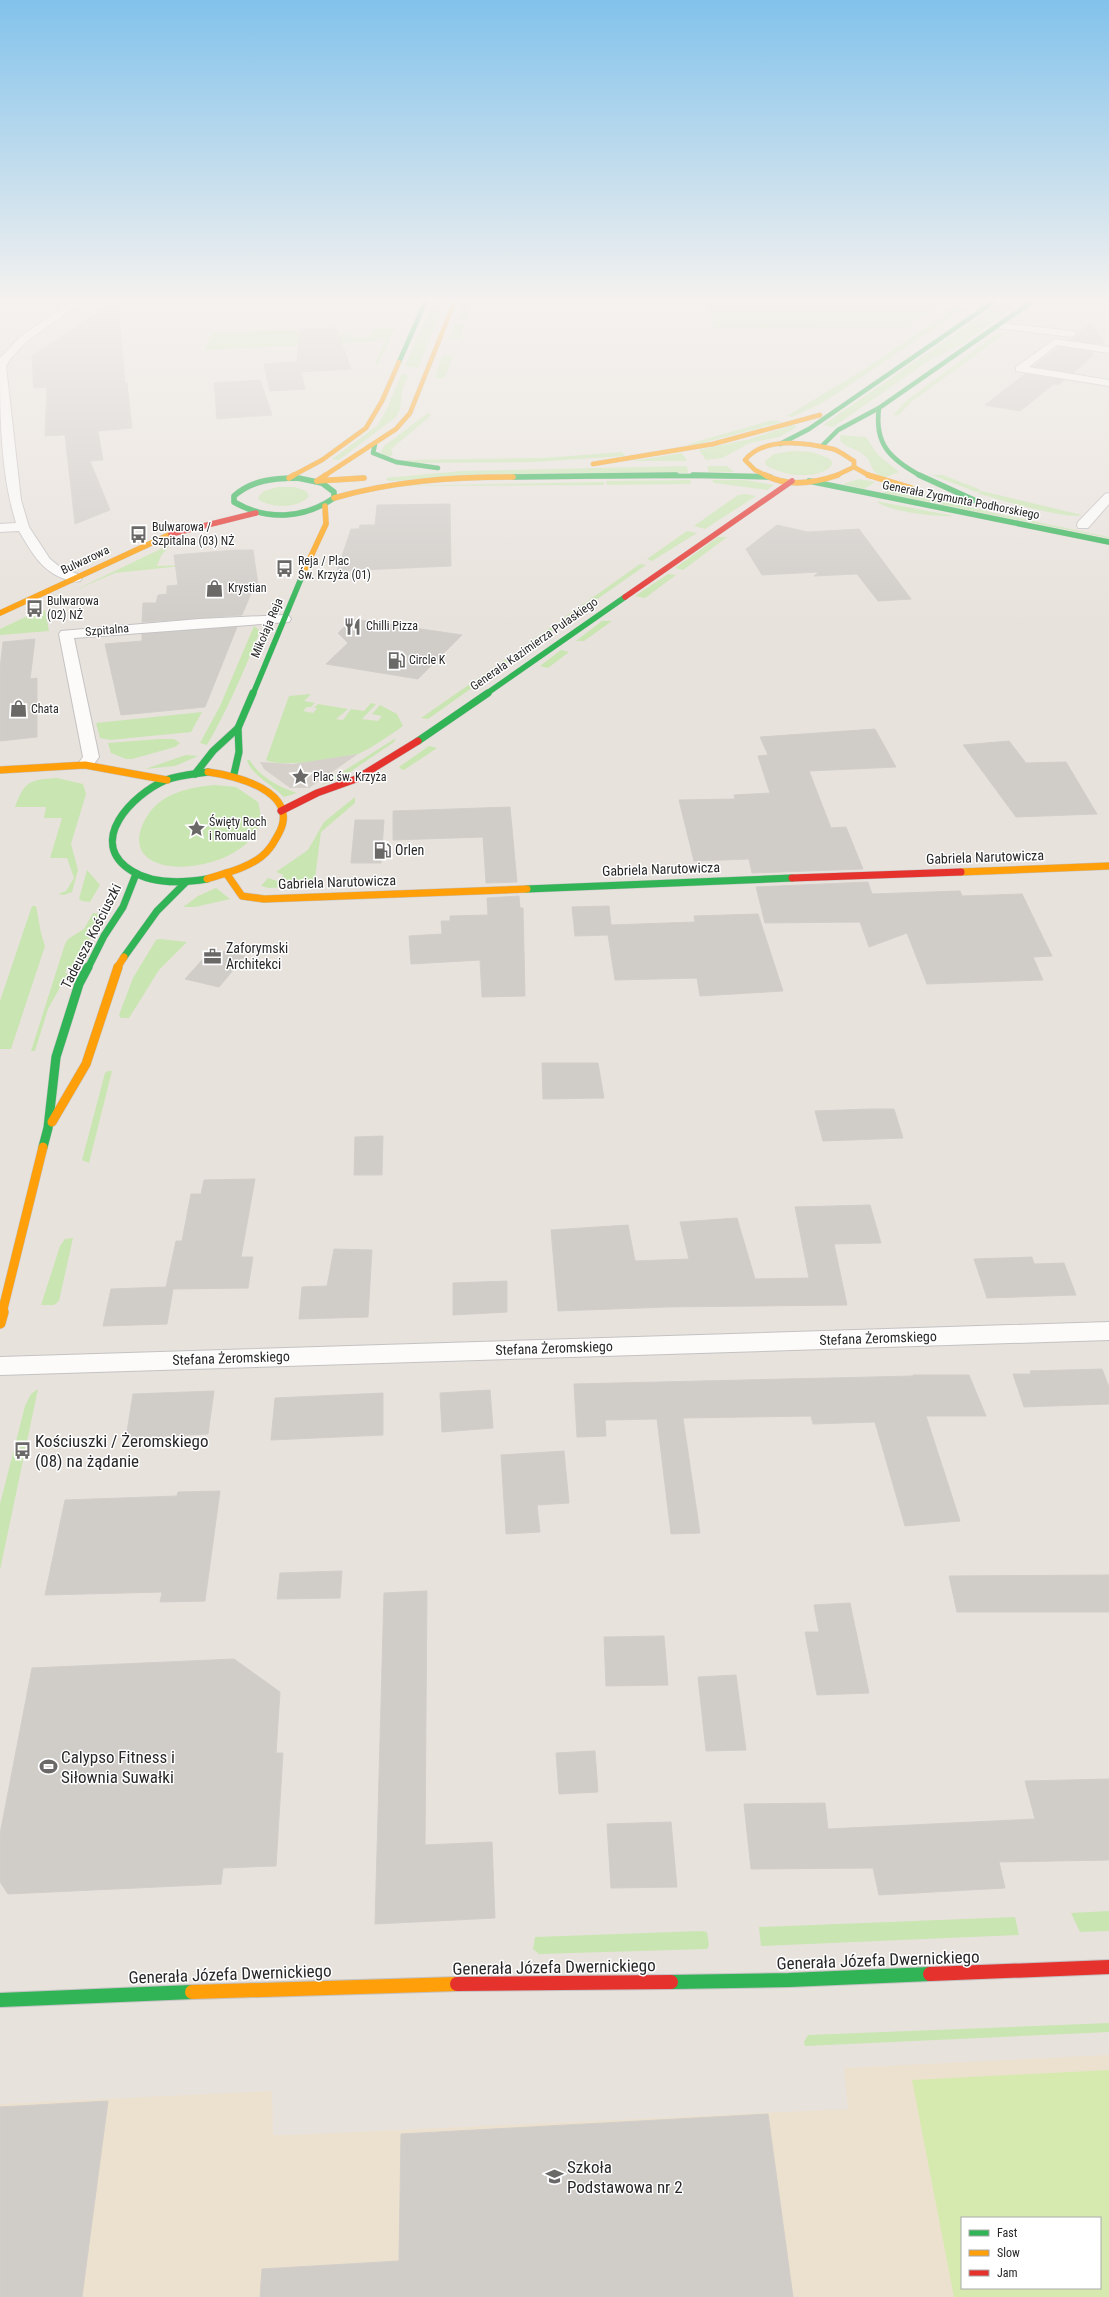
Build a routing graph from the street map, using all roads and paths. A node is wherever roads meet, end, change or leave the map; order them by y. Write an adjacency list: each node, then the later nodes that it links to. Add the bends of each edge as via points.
1 (6, 410): 30 (street, via 15,500)
2 (377, 410): 16 (street, via 366,428 322,460)
3 (411, 410): 8 (street, via 396,429)
4 (832, 410): 7 (street)
5 (875, 410): 10 (street, via 844,427)
6 (879, 410): 21 (street, Generała Zygmunta Podhorskiego, via 878,433 885,448 896,459 917,474 980,502)
7 (828, 413): 9 (street, via 795,438); 11 (street, via 713,444 589,464)
8 (375, 444): 13 (street, via 373,453 385,461 442,468); 19 (street)
9 (780, 444): 10 (street); 15 (street, via 755,450 742,461 756,472)
10 (822, 446): 12 (street, via 848,455 854,461)
11 (656, 464)
12 (854, 467): 18 (street, via 839,477); 20 (street, Generała Zygmunta Podhorskiego, via 878,479)
13 (402, 473)
14 (374, 477): 19 (street)
15 (770, 477): 17 (street); 23 (street, via 699,475 443,479 376,486)
16 (289, 478): 19 (street); 25 (street, via 266,480 247,486 234,496 231,504)
17 (792, 481): 18 (street); 45 (street, Generała Kazimierza Pułaskiego, via 392,758 356,780 317,793)
18 (809, 481): 34 (street, Generała Zygmunta Podhorskiego)
19 (317, 482): 23 (street, via 330,487 334,492)
20 (922, 490)
21 (936, 494)
22 (1109, 497): 29 (street)
23 (334, 498): 24 (street)
24 (325, 506): 26 (street); 37 (street, Mikołaja Reja, via 326,524 315,535)
25 (256, 513): 26 (street); 33 (street, Bulwarowa)
26 (294, 514): 28 (street)
27 (207, 515): 33 (street, Bulwarowa)
28 (304, 524)
29 (1080, 525): 32 (street)
30 (23, 527): 31 (street); 35 (street, via 45,562 55,570)
31 (0, 528)
32 (1096, 528)
33 (182, 530): 35 (street, Bulwarowa)
34 (1109, 542)
35 (75, 578): 36 (street, Bulwarowa)
36 (0, 613)
37 (284, 619): 38 (street, Mikołaja Reja); 39 (street, Szpitalna, via 66,634 91,757)
38 (238, 728): 41 (street, via 213,751); 42 (street, via 239,752)
39 (90, 766): 40 (street); 43 (street); 44 (street)
40 (0, 770)
41 (195, 774): 42 (street); 43 (street)
42 (234, 774): 45 (street, via 252,780 266,789 276,799)
43 (167, 780): 48 (street, via 133,796 112,829 112,845 120,860)
44 (111, 781)
45 (281, 811): 47 (street, via 283,827 274,844 254,860)
46 (1109, 866): 47 (street, Gabriela Narutowicza, via 264,899 242,896)
47 (226, 873): 49 (street)
48 (136, 874): 49 (street, via 168,882); 50 (street, Tadeusza Kościuszki, via 123,907 104,936 80,984 56,1057)
49 (186, 882): 50 (street, Tadeusza Kościuszki, via 157,911 134,940 115,971 86,1064)
50 (48, 1128): 51 (street, Tadeusza Kościuszki)
51 (0, 1323)
52 (1109, 1331): 53 (street, Stefana Żeromskiego)
53 (0, 1366)
54 (1109, 1967): 55 (street, Generała Józefa Dwernickiego, via 789,1980 338,1986)
55 (0, 2000)

